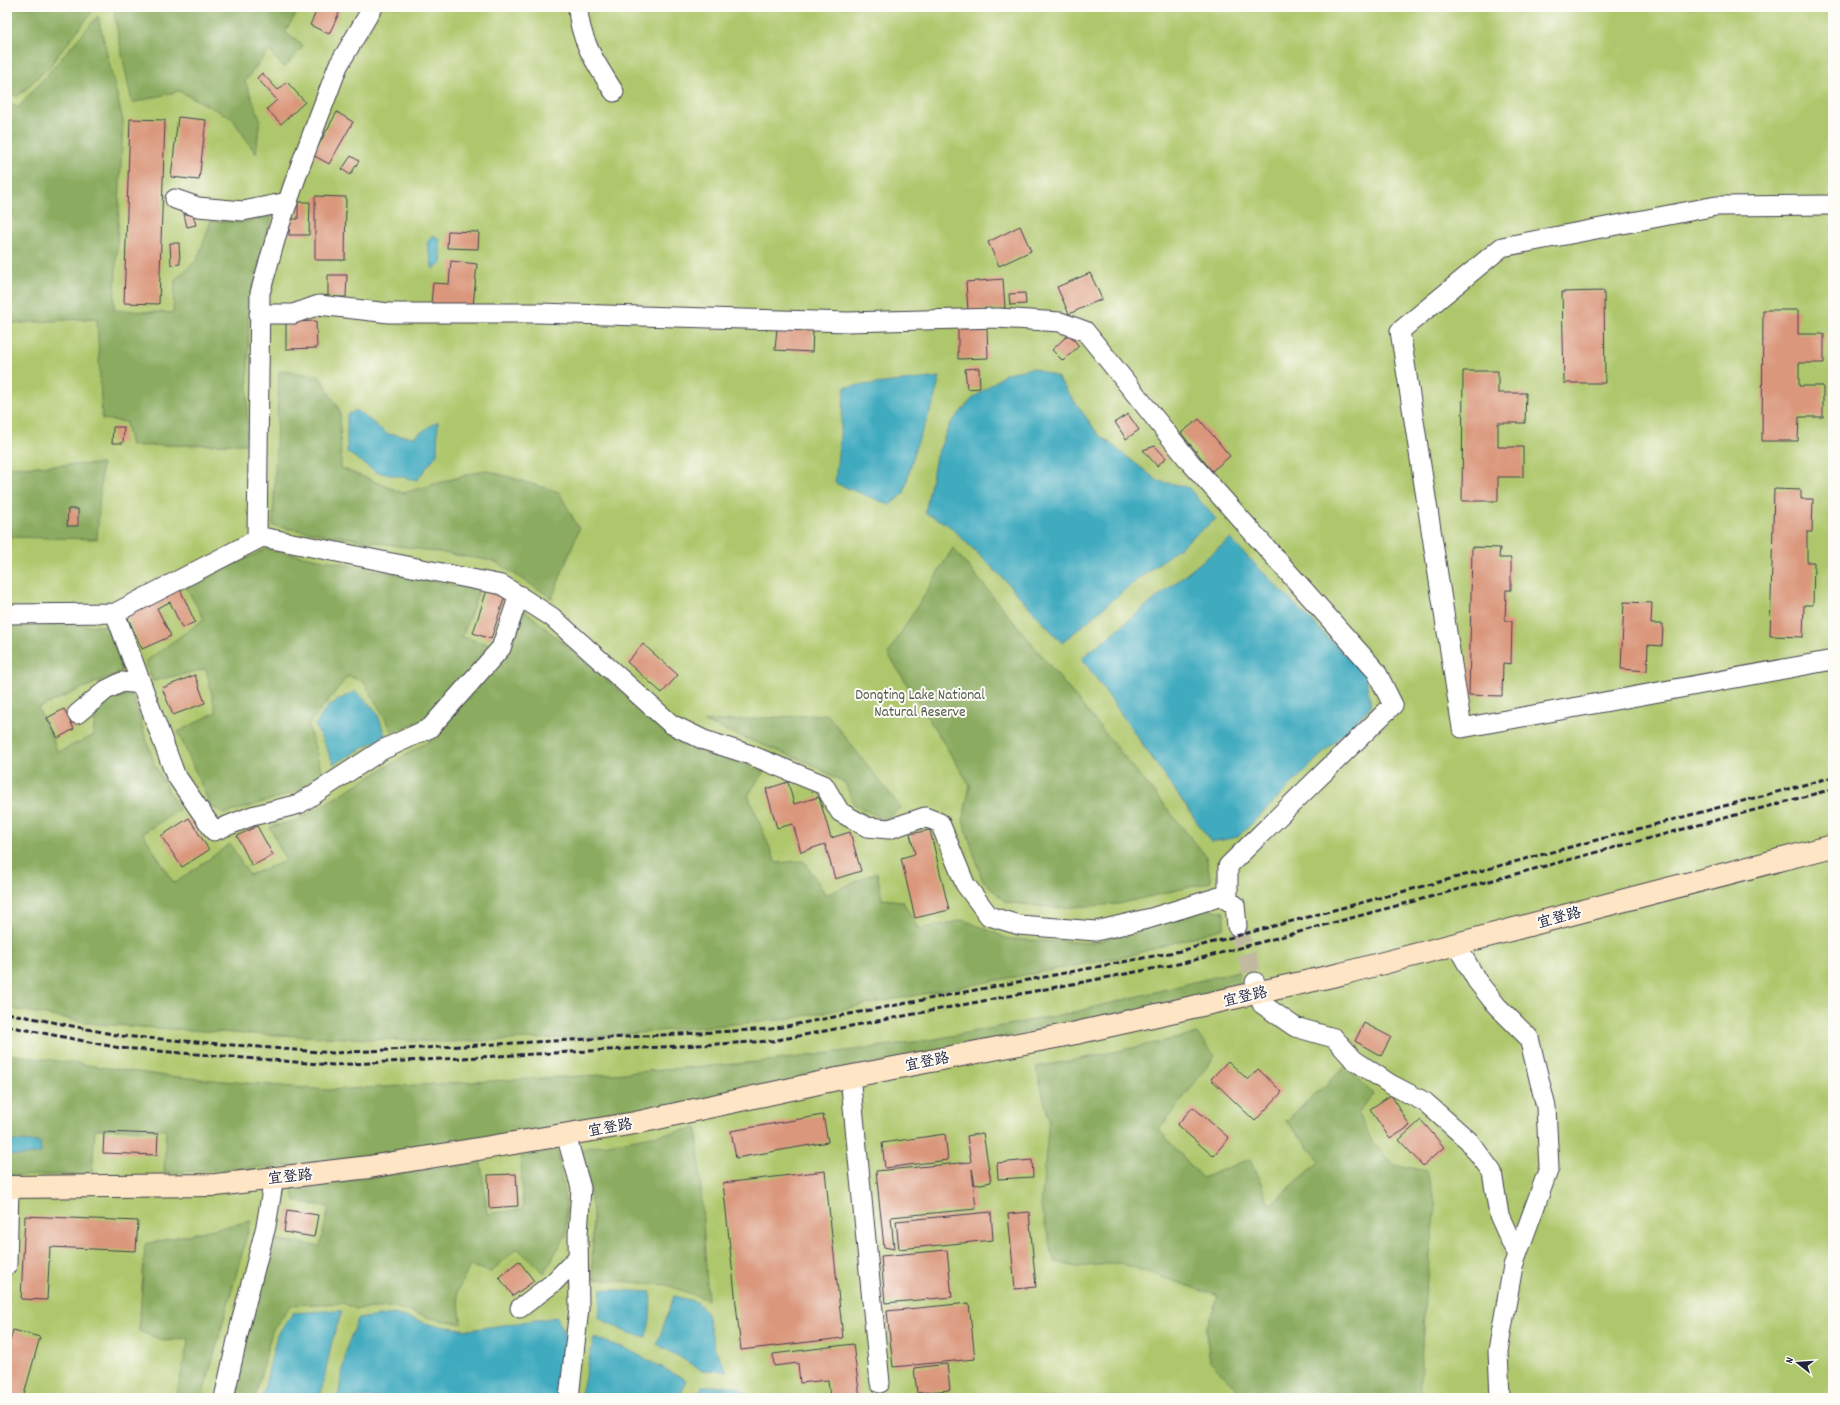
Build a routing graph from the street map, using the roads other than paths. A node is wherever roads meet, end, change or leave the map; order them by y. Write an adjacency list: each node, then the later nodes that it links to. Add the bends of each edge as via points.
1 (373, 7): 5 (street, via 338,66)
2 (578, 7): 3 (street, via 579,24 590,54)
3 (614, 92)
4 (175, 199): 5 (street, via 198,207 243,211)
5 (288, 202): 7 (street, via 260,293)
6 (1833, 205): 12 (street, via 1716,206 1502,247 1400,330 1462,728)
7 (259, 314): 8 (street); 16 (street, via 293,314 319,305 389,313 538,313 848,322 998,318 1060,322 1085,331 1190,462 1376,671 1393,705 1228,866)
8 (257, 539): 9 (street, via 262,536 502,585); 10 (street)
9 (519, 595): 13 (street, via 501,648 430,728 382,750 298,804 252,816 214,831 175,774); 16 (street, via 552,617 671,724 704,740 748,754 824,785 840,812 866,827 889,829 925,817 940,823 964,884 989,916 1019,925 1096,931 1151,918 1222,896)
10 (115, 613): 11 (street); 13 (street)
11 (7, 614)
12 (1833, 660)
13 (141, 684): 14 (street, via 122,682 106,690)
14 (77, 714)
15 (1833, 846): 18 (street, 宜登路)
16 (1228, 901): 17 (street, via 1235,905)
17 (1237, 926)
18 (1456, 944): 19 (street, 宜登路, via 1341,974); 24 (street, via 1477,981 1497,1006 1529,1038 1546,1107 1549,1168)
19 (1256, 987): 20 (street, 宜登路, via 1076,1033); 24 (street, via 1262,1004 1295,1027 1334,1038 1354,1060 1390,1084 1425,1102 1469,1141 1492,1172 1499,1215)
20 (850, 1076): 21 (street, 宜登路, via 635,1123); 28 (street)
21 (566, 1134): 22 (street, 宜登路, via 369,1167); 25 (street, via 581,1188)
22 (274, 1178): 23 (street, 宜登路, via 216,1184); 29 (street, via 266,1226)
23 (8, 1187): 26 (street)
24 (1517, 1255): 31 (street, via 1498,1351)
25 (578, 1257): 27 (street, via 554,1283); 30 (street, via 579,1308)
26 (7, 1265)
27 (520, 1308)
28 (880, 1383)
29 (224, 1398)
30 (569, 1398)
31 (1500, 1398)

